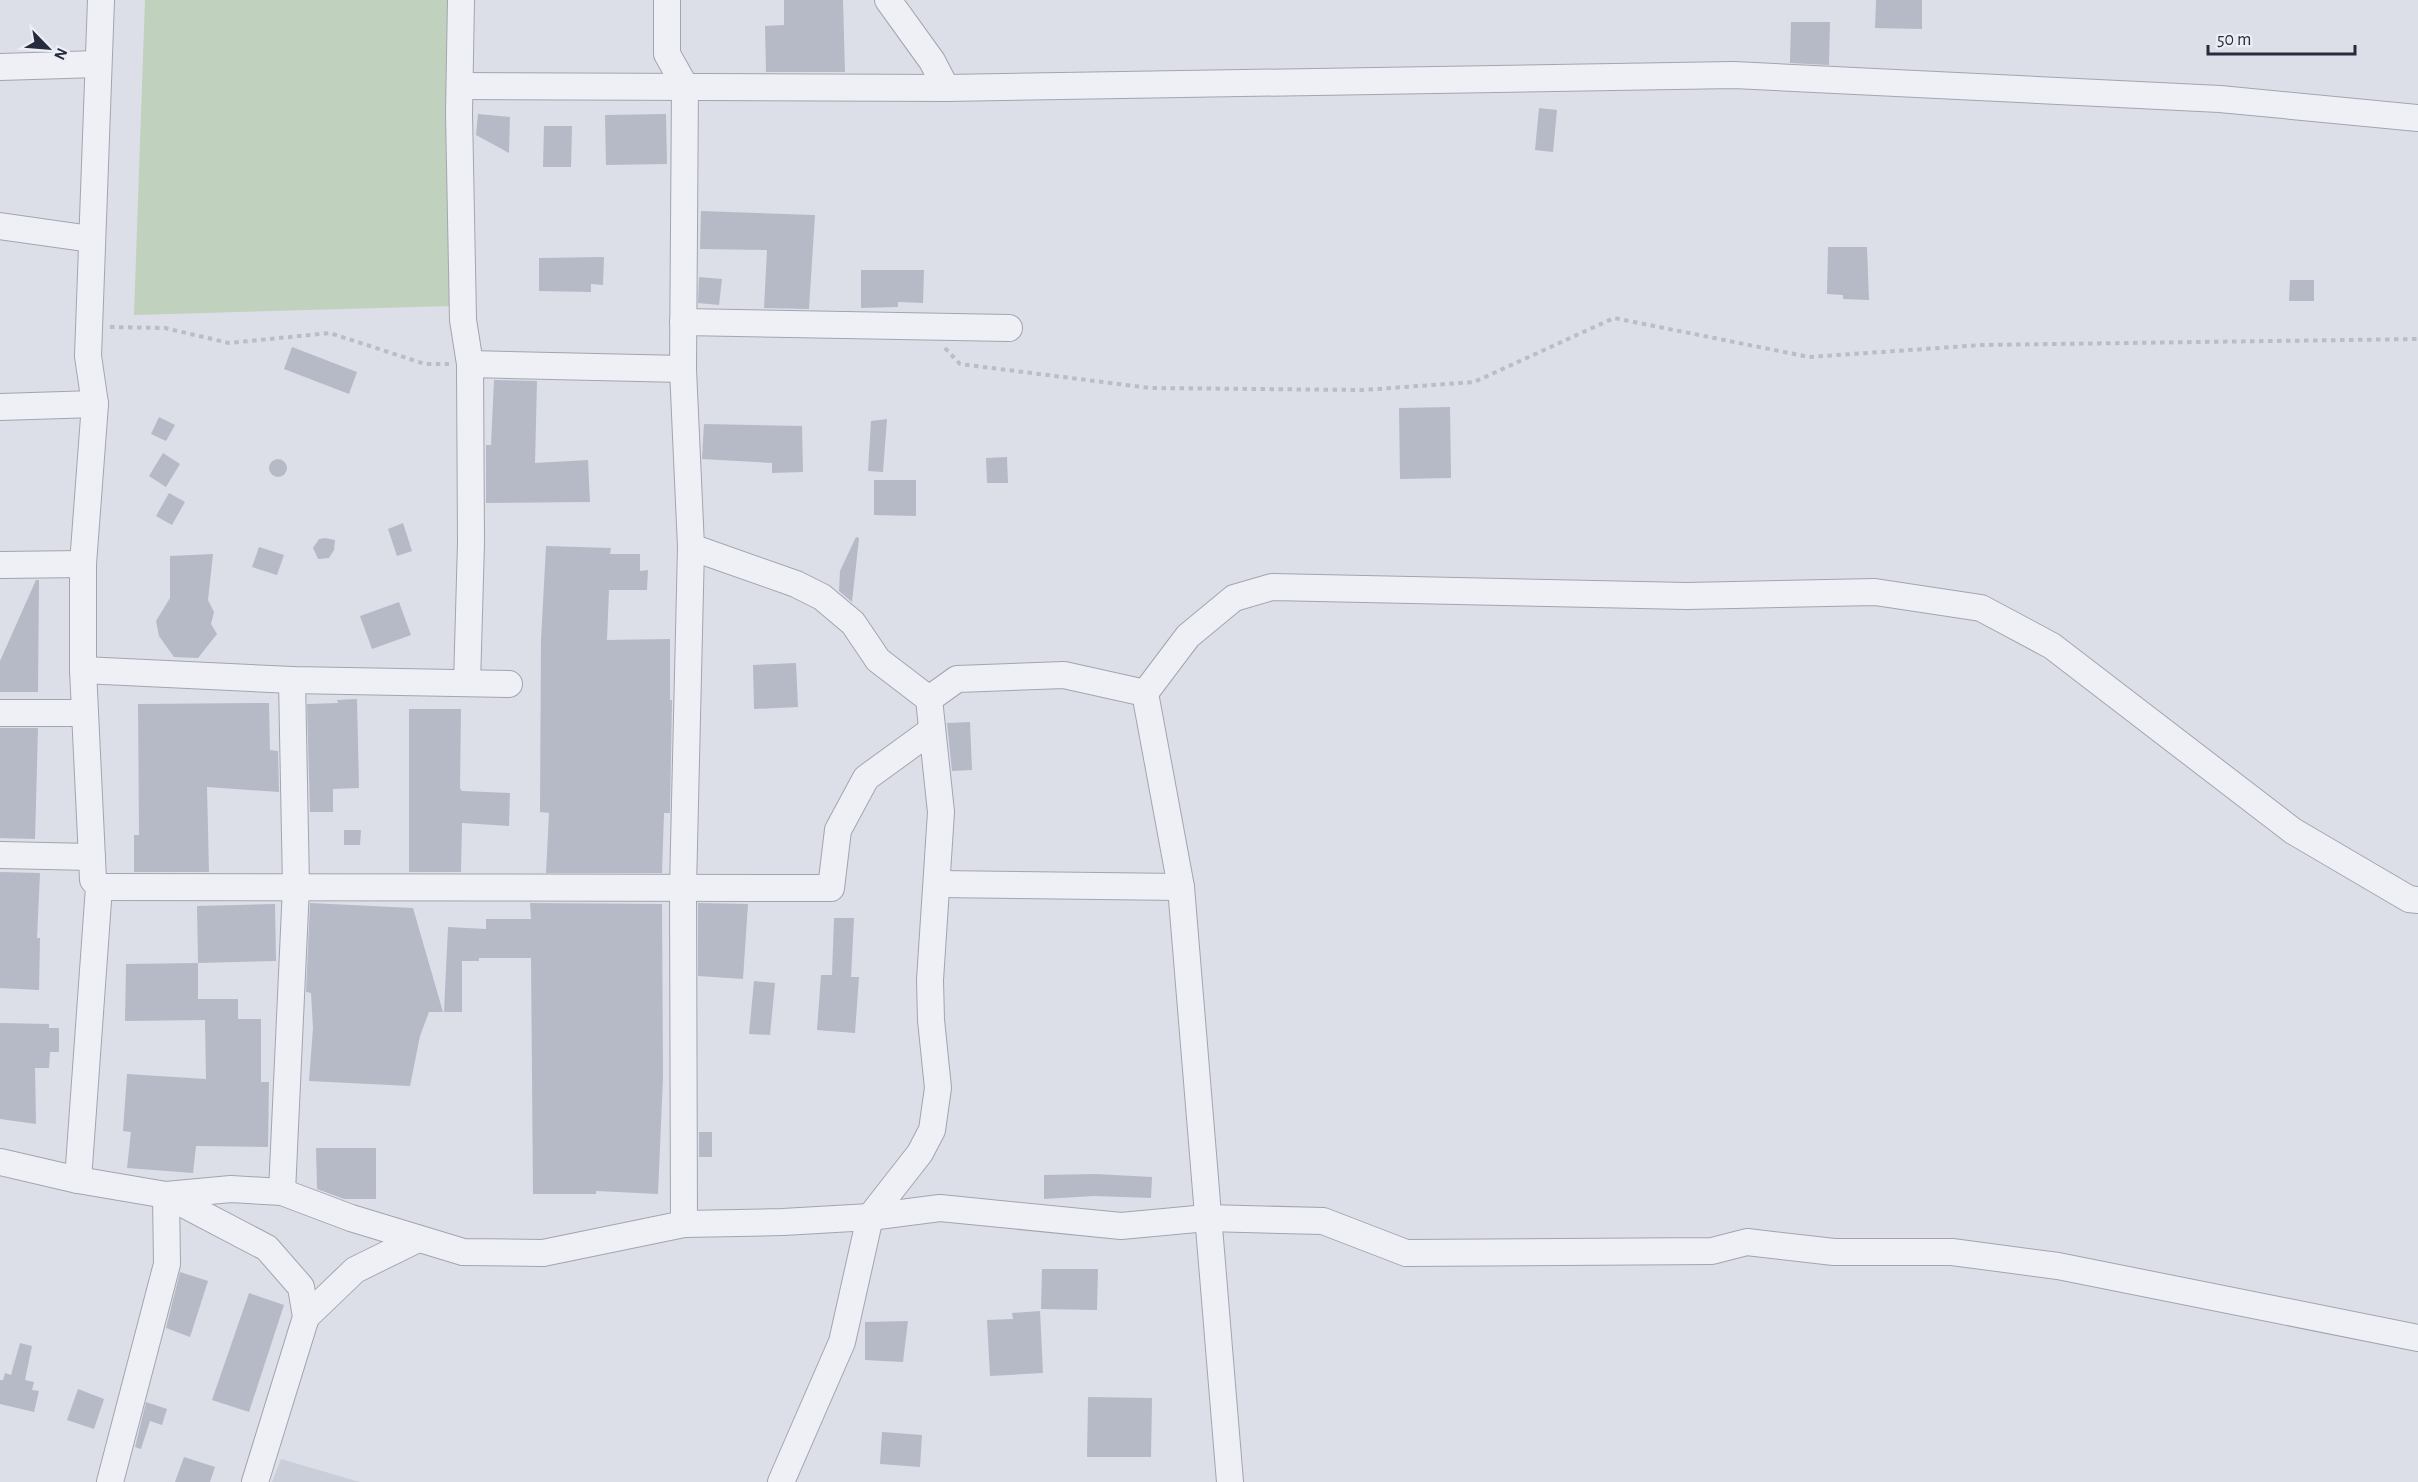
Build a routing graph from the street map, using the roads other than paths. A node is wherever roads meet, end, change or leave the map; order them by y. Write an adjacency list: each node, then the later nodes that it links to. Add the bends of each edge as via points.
1 (101, 0): 5 (street)
2 (460, 0): 7 (street)
3 (667, 0): 8 (street, via 667,54)
4 (888, 0): 9 (street, via 932,61)
5 (98, 64): 6 (street); 12 (street)
6 (0, 67)
7 (460, 86): 8 (street); 15 (street, via 463,320)
8 (685, 86): 9 (street); 13 (street)
9 (946, 88): 10 (street, via 1734,75 2220,99)
10 (2418, 118)
11 (0, 226): 12 (street)
12 (91, 239): 17 (street, via 88,356)
13 (683, 322): 14 (street); 16 (street)
14 (1010, 328)
15 (470, 364): 16 (street); 24 (street)
16 (683, 369): 19 (street)
17 (95, 404): 18 (street); 20 (street)
18 (0, 407)
19 (692, 547): 27 (street, via 822,597 852,623 878,660); 37 (street)
20 (83, 564): 21 (street); 22 (street)
21 (0, 565)
22 (83, 670): 23 (street); 29 (street)
23 (292, 680): 24 (street); 35 (street)
24 (467, 683): 25 (street)
25 (509, 684)
26 (1145, 693): 27 (street, via 1064,675 957,679); 36 (street); 38 (street, via 1196,630 1234,598 1272,587 1687,596 1875,592 1981,608 2052,646 2293,831 2409,899)
27 (929, 699): 30 (street)
28 (0, 713): 29 (street)
29 (85, 713): 32 (street)
30 (932, 730): 33 (street, via 941,812); 37 (street, via 866,778 838,830 831,888)
31 (0, 855): 32 (street)
32 (92, 857): 34 (street, via 93,880)
33 (937, 884): 36 (street); 43 (street, via 930,990 938,1088 932,1130 920,1153)
34 (99, 887): 35 (street); 40 (street)
35 (296, 887): 37 (street); 41 (street)
36 (1180, 887): 44 (street)
37 (683, 888): 45 (street)
38 (2418, 900)
39 (0, 1162): 40 (street)
40 (78, 1180): 42 (street)
41 (282, 1191): 42 (street, via 231,1189); 46 (street)
42 (166, 1195): 47 (street, via 267,1248 301,1287); 49 (street, via 166,1264)
43 (870, 1216): 44 (street, via 940,1208 1121,1226); 45 (street); 51 (street, via 842,1342)
44 (1207, 1218): 48 (street, via 1323,1221 1406,1253 1712,1251 1747,1242 1834,1252 1952,1252 2058,1266); 52 (street)
45 (684, 1224): 46 (street, via 543,1253 463,1252)
46 (418, 1239): 47 (street, via 355,1270)
47 (306, 1317): 50 (street)
48 (2418, 1338)
49 (110, 1482)
50 (255, 1482)
51 (781, 1482)
52 (1230, 1482)

